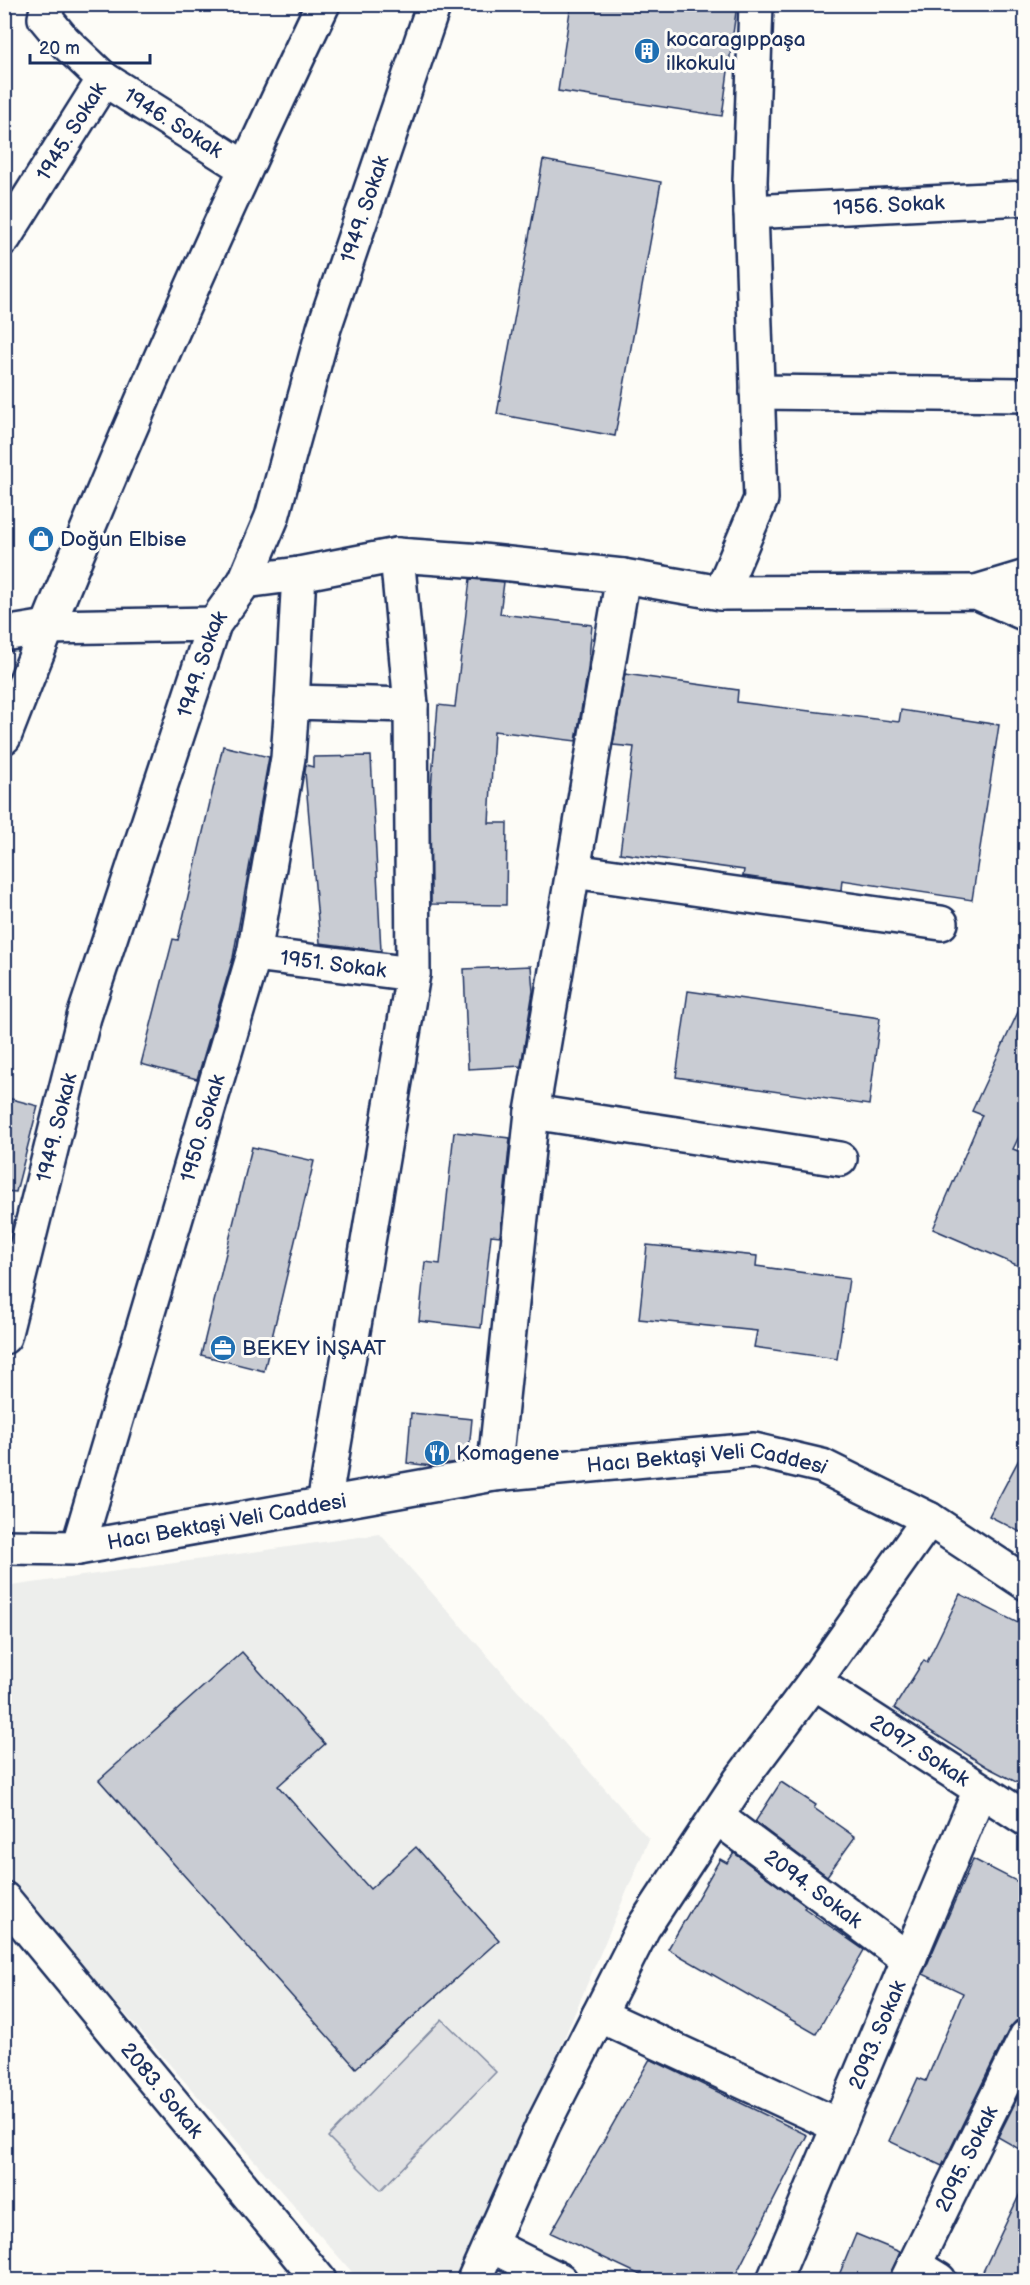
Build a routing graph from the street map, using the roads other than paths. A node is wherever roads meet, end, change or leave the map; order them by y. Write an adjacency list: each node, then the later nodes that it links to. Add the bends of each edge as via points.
1 (48, 4): 6 (street, 1945. Sokak, via 45,18)
2 (323, 4): 7 (street)
3 (434, 4): 17 (street, 1949. Sokak, via 324,328 272,517)
4 (766, 4): 5 (street)
5 (756, 5): 9 (street)
6 (104, 79): 7 (street, 1946. Sokak); 10 (street, 1945. Sokak)
7 (245, 168): 22 (street)
8 (1026, 198): 9 (street, 1956. Sokak)
9 (751, 212): 11 (street)
10 (4, 238)
11 (757, 392): 12 (street); 19 (street, via 761,499)
12 (1026, 396)
13 (397, 555): 14 (street); 15 (street); 25 (street)
14 (299, 574): 17 (street); 24 (street, 1950. Sokak)
15 (623, 576): 19 (street); 27 (street)
16 (1026, 577): 18 (street)
17 (245, 581): 21 (street, 1949. Sokak)
18 (976, 592): 19 (street); 20 (street)
19 (721, 593)
20 (1026, 614)
21 (214, 624): 22 (street); 33 (street, 1949. Sokak, via 84,1017)
22 (47, 627): 23 (street); 26 (street)
23 (4, 634)
24 (292, 702): 25 (street); 29 (street, 1950. Sokak, via 288,758)
25 (411, 705): 30 (street)
26 (4, 737)
27 (573, 871): 28 (street); 31 (street)
28 (941, 923)
29 (254, 954): 30 (street, 1951. Sokak); 38 (street, 1950. Sokak)
30 (413, 974): 35 (street)
31 (532, 1112): 32 (street); 34 (street)
32 (840, 1159)
33 (4, 1337)
34 (494, 1474): 35 (street, Hacı Bektaşi Veli Caddesi); 36 (street, Hacı Bektaşi Veli Caddesi, via 754,1450 822,1466)
35 (324, 1504): 38 (street, Hacı Bektaşi Veli Caddesi)
36 (929, 1519): 39 (street, Hacı Bektaşi Veli Caddesi); 40 (street)
37 (4, 1547): 38 (street, Hacı Bektaşi Veli Caddesi)
38 (78, 1548)
39 (1026, 1583)
40 (814, 1682): 41 (street, 2097. Sokak); 42 (street)
41 (980, 1790): 43 (street, 2097. Sokak); 45 (street, 2093. Sokak)
42 (717, 1816): 45 (street, 2094. Sokak); 46 (street, via 643,1928)
43 (1026, 1819)
44 (4, 1899): 51 (street, 2083. Sokak)
45 (909, 1960): 48 (street, 2093. Sokak)
46 (599, 2015): 48 (street); 49 (street, via 543,2125)
47 (1024, 2046): 50 (street, 2095. Sokak)
48 (839, 2126): 54 (street, 2093. Sokak)
49 (490, 2245): 52 (street); 53 (street)
50 (921, 2276)
51 (319, 2280)
52 (474, 2280)
53 (560, 2280)
54 (774, 2280)

